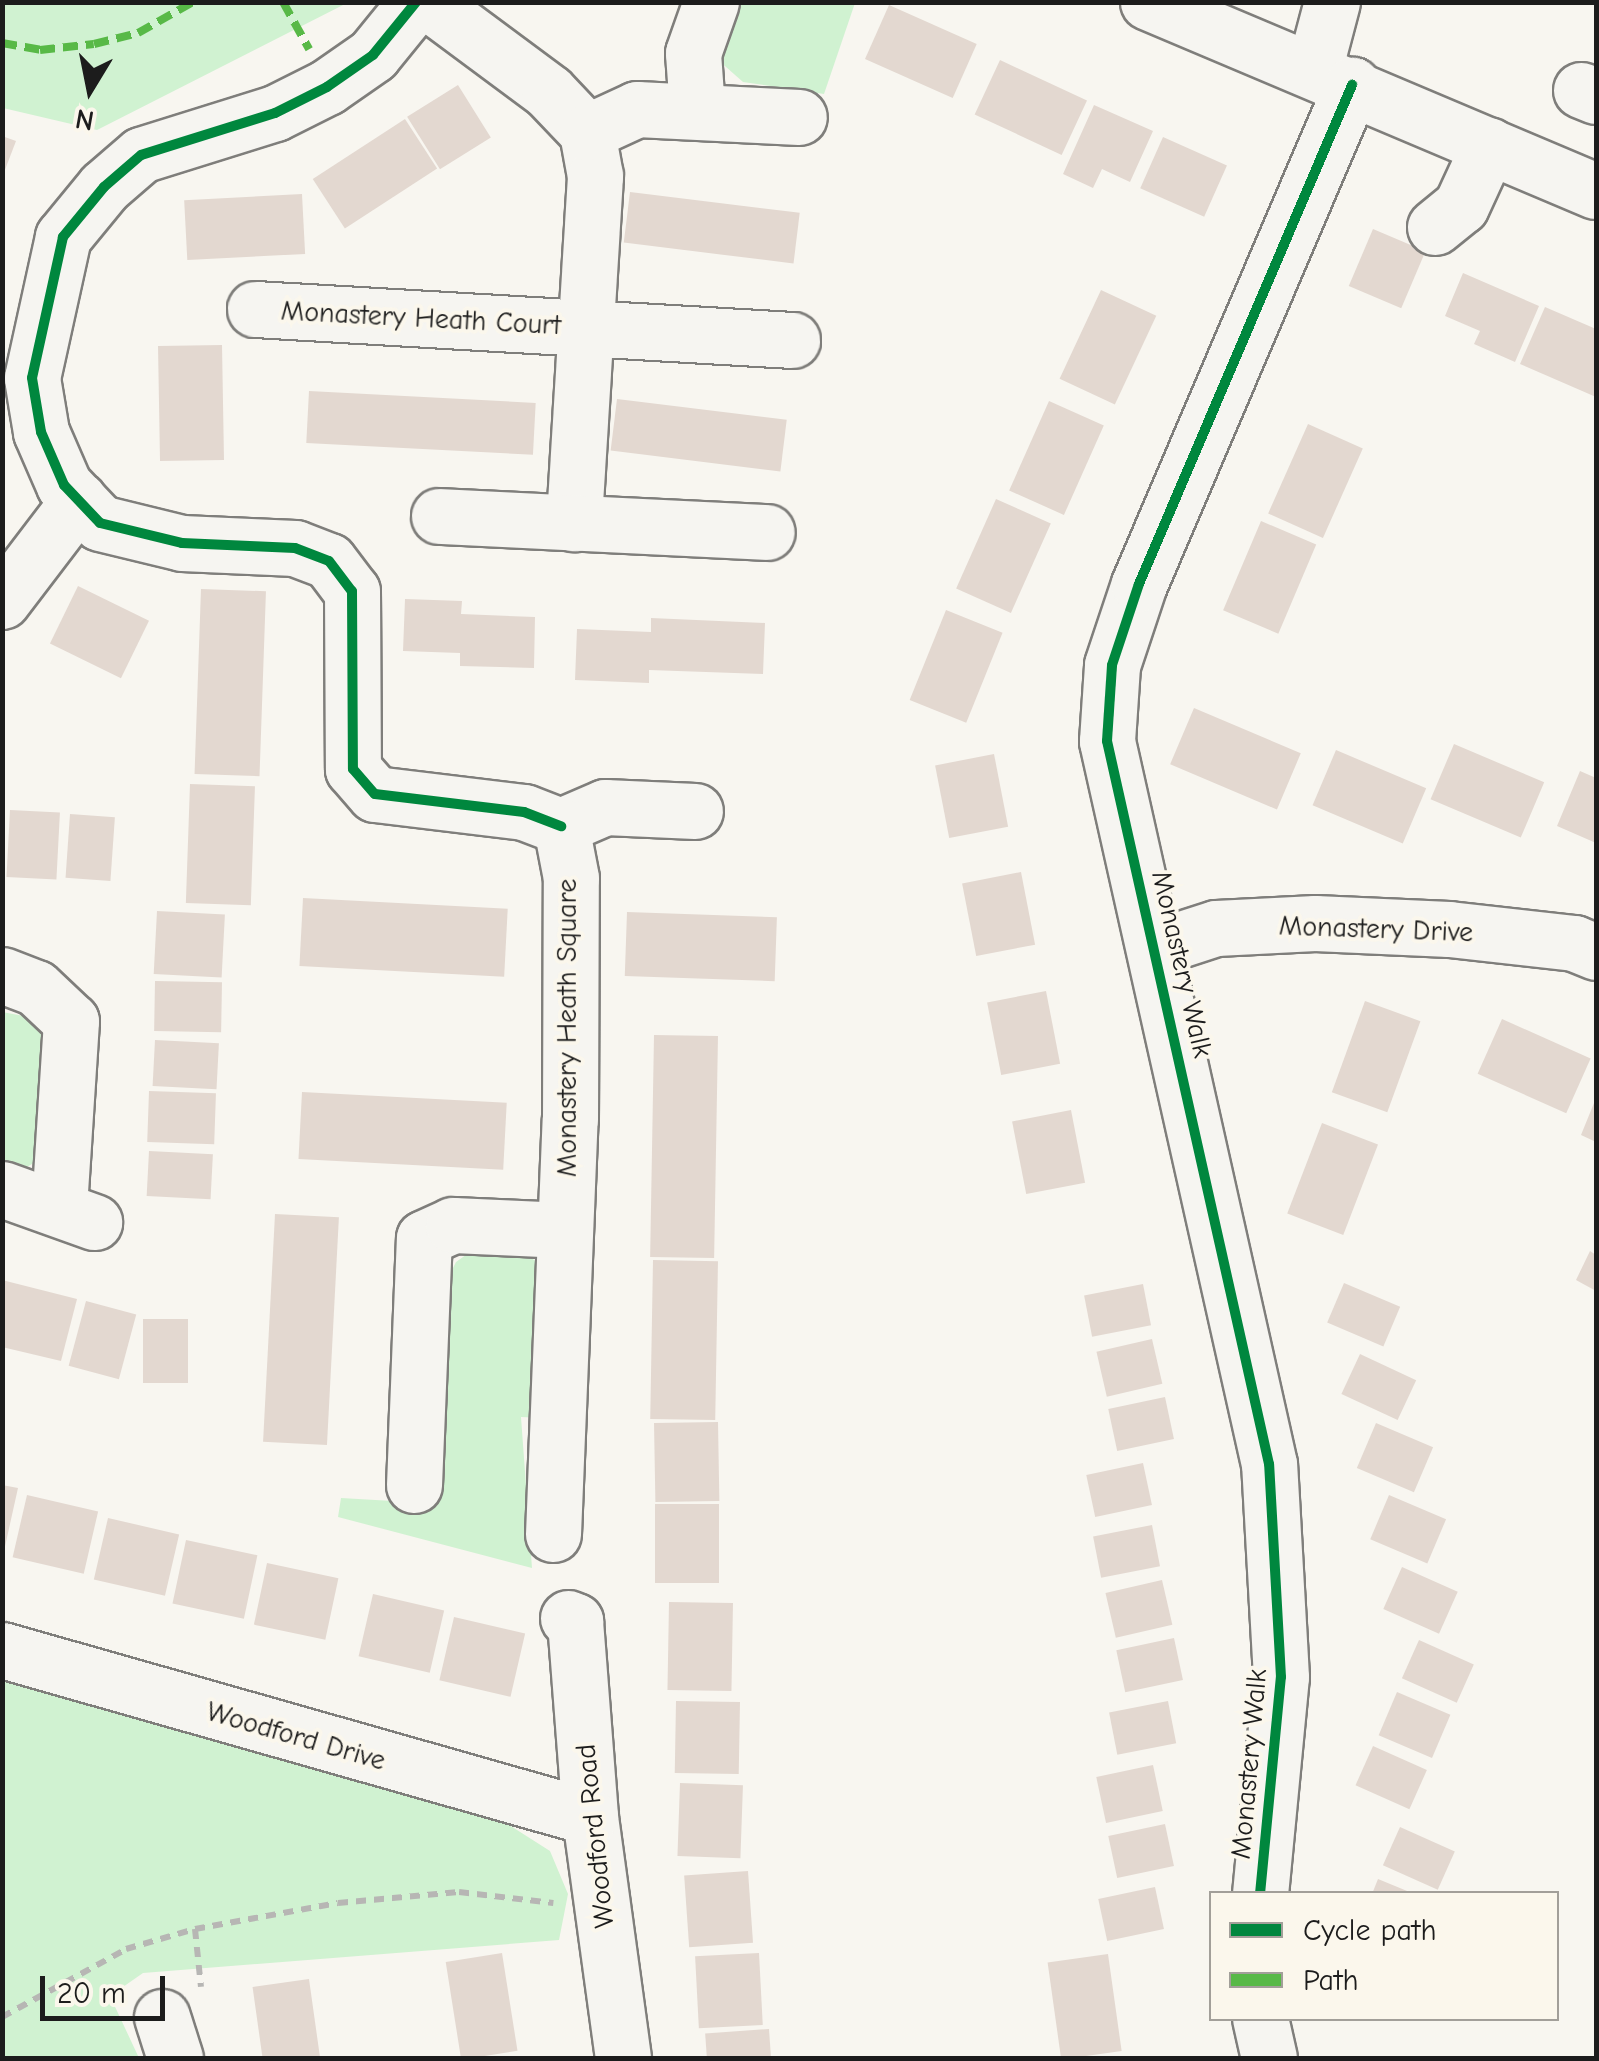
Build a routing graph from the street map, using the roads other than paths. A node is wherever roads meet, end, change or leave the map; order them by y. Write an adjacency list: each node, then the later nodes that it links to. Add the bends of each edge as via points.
1 (416, 2): 16 (street, via 374,55 327,87 275,113 142,156 63,237 32,378 41,432 64,485)
2 (428, 2): 9 (street, via 496,50)
3 (710, 2): 7 (street, via 693,53)
4 (1148, 2): 6 (street)
5 (1332, 2): 6 (street, Monastery Walk)
6 (1333, 77): 10 (street); 23 (street, Monastery Walk, via 1112,665 1107,741)
7 (697, 109): 8 (street); 9 (street, via 637,109)
8 (799, 118)
9 (588, 132): 14 (street, Monastery Heath Court, via 595,176)
10 (1489, 145): 11 (street); 12 (street, via 1461,206)
11 (1596, 191)
12 (1435, 228)
13 (255, 309): 14 (street, Monastery Heath Court)
14 (586, 327): 15 (street, Monastery Heath Court); 18 (street, Monastery Heath Court)
15 (792, 340)
16 (78, 500): 20 (street); 22 (street, via 100,523 182,543 296,548 330,562 352,591 354,769 376,794 524,812)
17 (440, 516): 18 (street)
18 (574, 523): 19 (street)
19 (768, 532)
20 (2, 601)
21 (695, 811): 22 (street, via 605,807)
22 (562, 826): 27 (street, Monastery Heath Square, via 571,878)
23 (1157, 947): 24 (street, Monastery Drive, via 1216,928 1315,923 1449,929 1574,943); 33 (street, Monastery Walk, via 1270,1464 1281,1677)
24 (1596, 952)
25 (2, 975): 26 (street, via 36,988 71,1021 76,1214)
26 (2, 1189)
27 (565, 1230): 28 (street, via 453,1225 424,1238); 29 (street, Monastery Heath Square)
28 (414, 1485)
29 (553, 1534)
30 (568, 1618): 32 (street, Woodford Road, via 575,1622)
31 (2, 1650): 32 (street, Woodford Drive)
32 (590, 1817): 35 (street, Woodford Road)
33 (1260, 1891)
34 (1261, 2021): 36 (street)
35 (623, 2058)
36 (1269, 2058)

